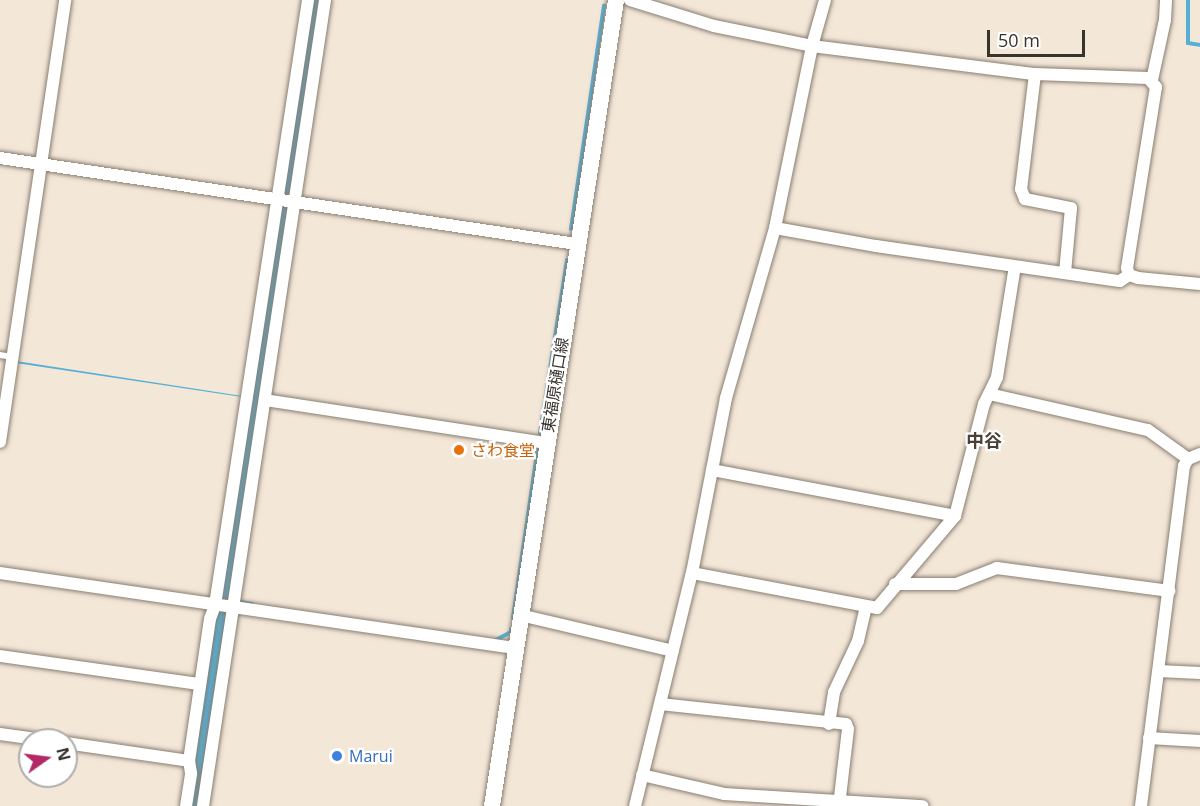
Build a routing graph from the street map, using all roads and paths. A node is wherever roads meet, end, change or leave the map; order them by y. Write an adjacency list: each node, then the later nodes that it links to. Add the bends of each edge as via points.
1 (65, 0): 12 (street)
2 (308, 0): 13 (street)
3 (324, 0): 14 (street)
4 (616, 0): 16 (main road, 東福原樋口線)
5 (630, 0): 8 (street, via 714,26)
6 (825, 0): 8 (street)
7 (1166, 0): 10 (street)
8 (812, 46): 9 (street); 15 (street)
9 (1035, 74): 10 (street); 18 (street, via 1022,189 1025,199 1071,208)
10 (1152, 80): 19 (street, via 1156,87 1126,268)
11 (0, 158): 12 (street)
12 (40, 165): 13 (street); 21 (street)
13 (277, 201): 14 (street); 33 (street)
14 (294, 204): 16 (street); 23 (street)
15 (775, 228): 17 (street); 27 (street, via 726,398)
16 (576, 244): 25 (main road, 東福原樋口線)
17 (1015, 266): 18 (street); 22 (street, via 997,377)
18 (1065, 273): 19 (street, via 1120,281)
19 (1129, 275): 20 (street)
20 (1200, 284)
21 (6, 356): 24 (street)
22 (989, 394): 26 (street, via 1148,430); 28 (street)
23 (265, 400): 25 (street); 35 (street)
24 (0, 442)
25 (546, 443): 36 (main road, 東福原樋口線)
26 (1194, 456): 32 (street, via 1184,466)
27 (712, 470): 28 (street); 30 (street)
28 (955, 516): 31 (street)
29 (0, 573): 33 (street)
30 (692, 573): 34 (street); 38 (street)
31 (895, 584): 32 (street, via 956,584 997,568); 34 (street, via 877,608)
32 (1169, 591): 40 (street)
33 (215, 606): 35 (street); 42 (street)
34 (866, 606): 44 (street, via 858,640 834,692)
35 (233, 608): 37 (street); 54 (street)
36 (520, 615): 37 (main road, 東福原樋口線); 38 (street)
37 (515, 648): 55 (main road, 東福原樋口線)
38 (673, 651): 43 (street)
39 (0, 656): 42 (street)
40 (1159, 671): 41 (street); 47 (street)
41 (1200, 673)
42 (200, 684): 50 (street)
43 (660, 704): 44 (street); 51 (street)
44 (829, 724): 52 (street, via 846,724 849,729)
45 (0, 734): 46 (street)
46 (18, 736)
47 (1149, 738): 48 (street); 58 (street)
48 (1200, 741)
49 (78, 745): 50 (street)
50 (189, 761): 53 (street)
51 (642, 775): 52 (street, via 724,794); 56 (street)
52 (839, 803): 57 (street)
53 (186, 806)
54 (203, 806)
55 (492, 806)
56 (635, 806)
57 (923, 806)
58 (1141, 806)

